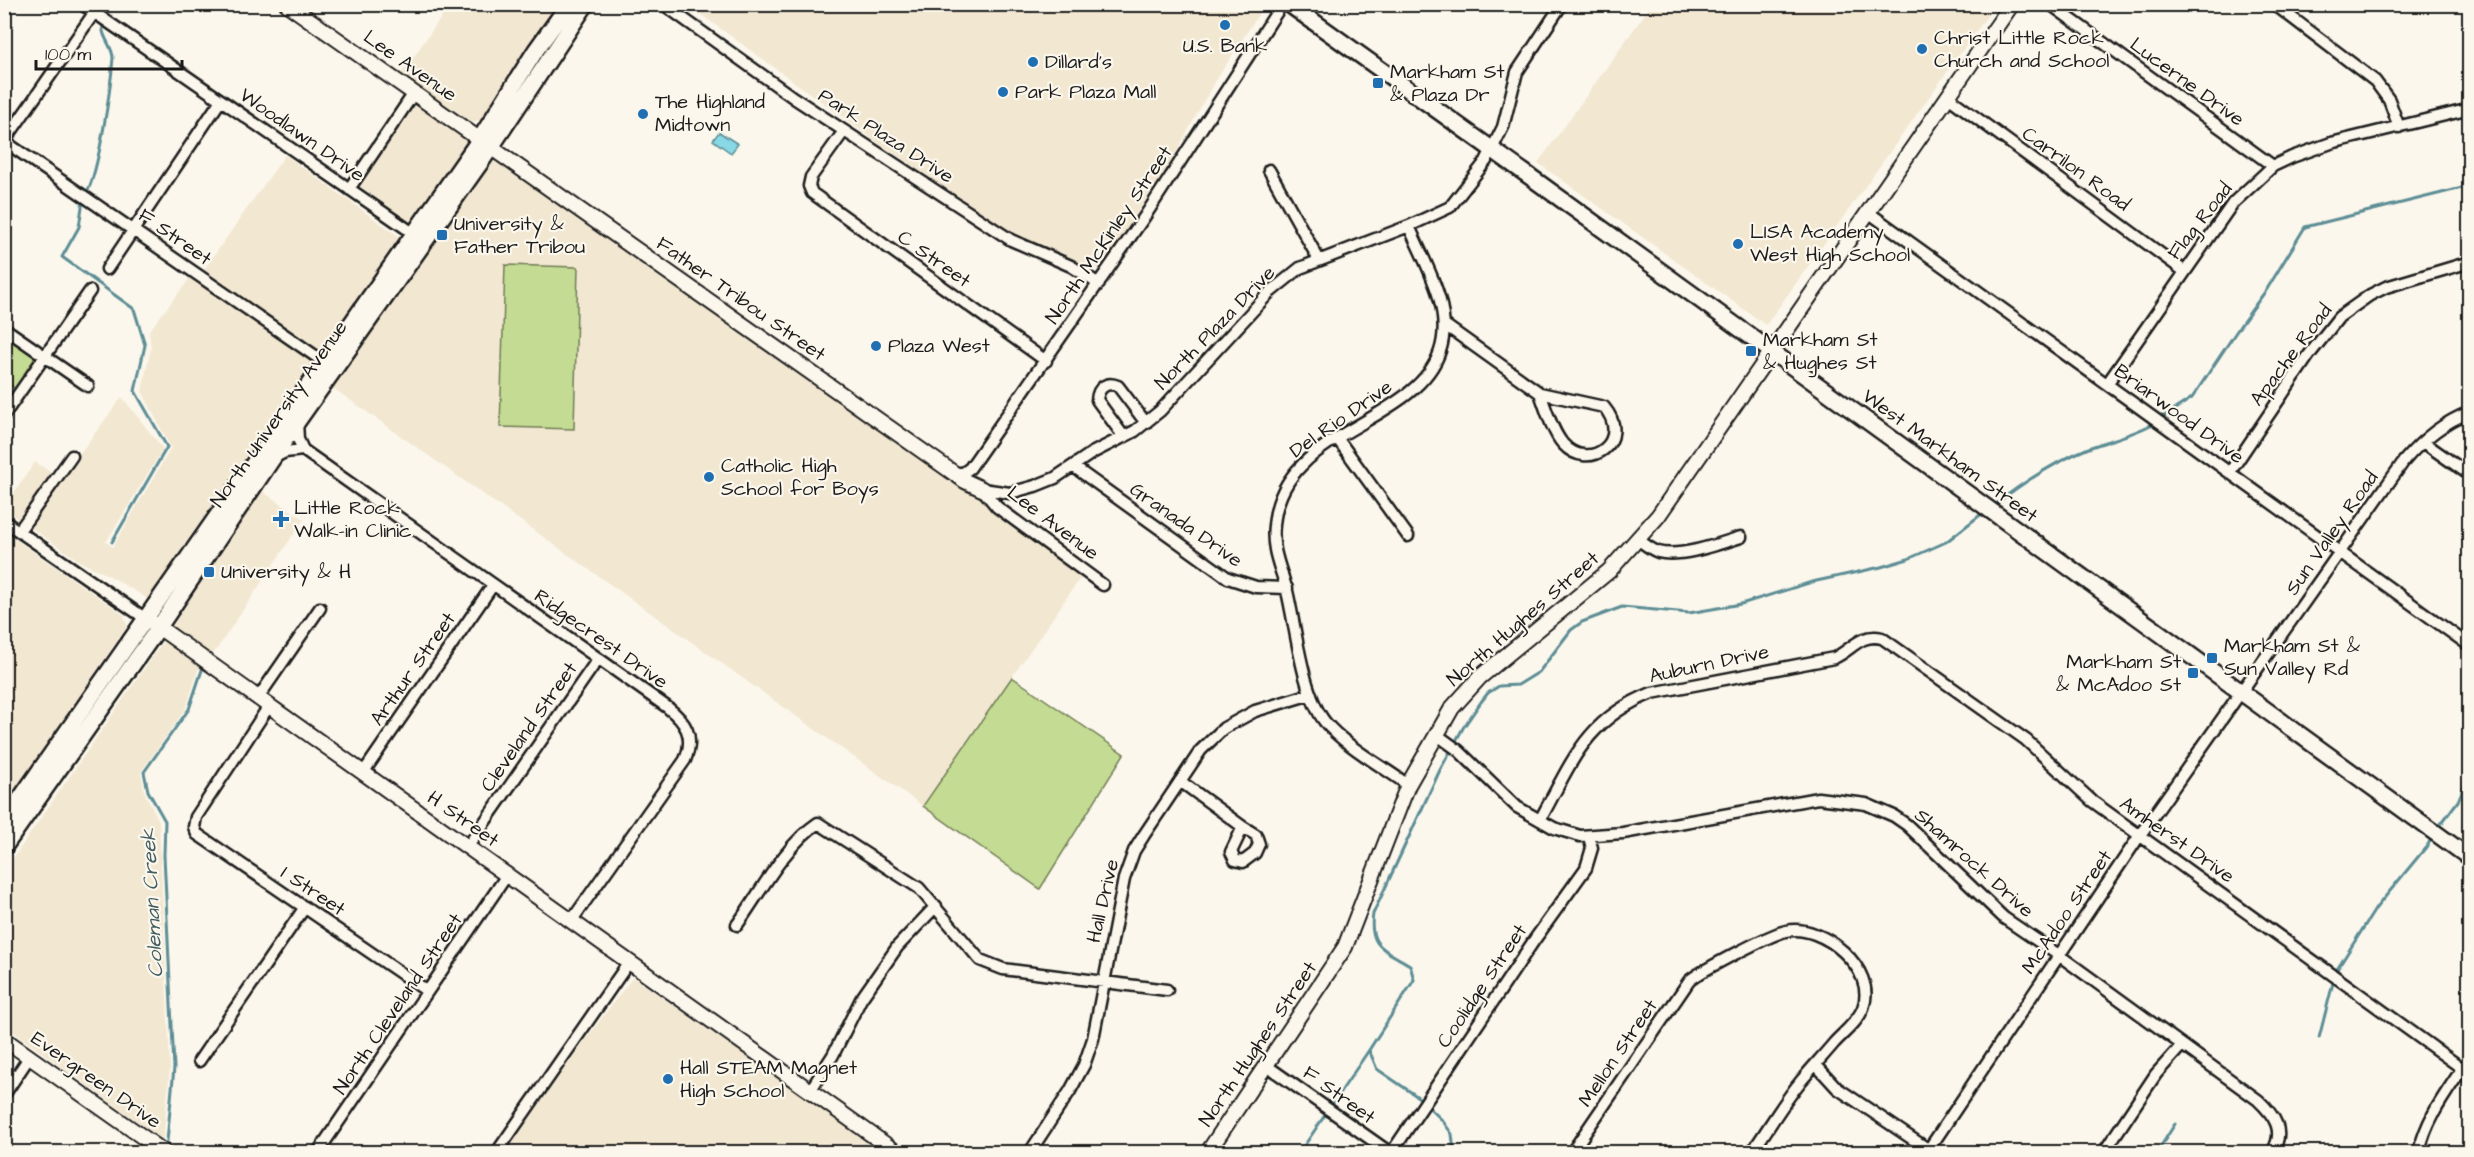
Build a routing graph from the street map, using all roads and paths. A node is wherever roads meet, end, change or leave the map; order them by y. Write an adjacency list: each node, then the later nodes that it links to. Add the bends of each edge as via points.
1 (82, 4): 13 (street, Woodlawn Drive)
2 (287, 4): 14 (street, Lee Avenue)
3 (569, 4): 21 (main road, North University Avenue, via 536,50)
4 (586, 4): 21 (main road, North University Avenue)
5 (663, 4): 19 (street, Park Plaza Drive)
6 (1282, 4): 34 (street, North McKinley Street)
7 (1289, 4): 22 (main road, West Markham Street)
8 (2012, 4): 15 (street, North Hughes Street)
9 (2050, 4): 23 (street, Lucerne Drive)
10 (2274, 4): 12 (street)
11 (1560, 5): 22 (street, North Plaza Drive, via 1517,72 1503,127)
12 (2288, 9): 18 (street, via 2376,81 2389,100)
13 (97, 14): 16 (street, Woodlawn Drive); 20 (street)
14 (414, 93): 21 (street, Lee Avenue); 25 (street)
15 (1948, 97): 26 (street, North Hughes Street); 33 (street, Carrilon Road)
16 (221, 100): 25 (street, Woodlawn Drive); 28 (street)
17 (2469, 109): 18 (street, Flag Road)
18 (2399, 127): 23 (street, Flag Road, via 2331,143)
19 (844, 131): 34 (street, Park Plaza Drive, via 1011,240 1071,266); 40 (street, C Street, via 809,182 812,193)
20 (5, 142): 28 (street, F Street)
21 (486, 143): 29 (main road, North University Avenue); 47 (main road, North University Avenue); 57 (street, Father Tribou Street)
22 (1492, 150): 27 (street, North Plaza Drive, via 1450,207); 38 (main road, West Markham Street)
23 (2273, 166): 33 (street, Flag Road, via 2233,203)
24 (1269, 170): 30 (street)
25 (349, 189): 29 (street, Woodlawn Drive)
26 (1868, 212): 38 (street, North Hughes Street); 42 (street, Briarwood Drive)
27 (1409, 226): 30 (street, North Plaza Drive); 36 (street, Del Rio Drive, via 1438,295)
28 (133, 230): 32 (street); 41 (street, F Street)
29 (413, 233): 41 (main road, North University Avenue)
30 (1319, 260): 48 (street, North Plaza Drive, via 1277,284)
31 (2469, 262): 56 (street, Apache Road, via 2386,287 2339,317)
32 (107, 269)
33 (2184, 271): 42 (street, Flag Road)
34 (1099, 284): 40 (street, North McKinley Street)
35 (90, 291): 39 (street)
36 (1445, 325): 44 (street); 50 (street, Del Rio Drive, via 1440,351 1419,385)
37 (4, 328): 39 (street)
38 (1771, 352): 64 (street, North Hughes Street); 74 (main road, West Markham Street)
39 (46, 357): 43 (street); 46 (street)
40 (1046, 361): 57 (street, North McKinley Street, via 970,468)
41 (324, 362): 70 (main road, North University Avenue)
42 (2107, 384): 56 (street, Briarwood Drive)
43 (88, 386)
44 (1540, 393): 44 (street, via 1559,438 1570,450 1592,455 1609,445 1614,428 1604,407)
45 (2469, 412): 51 (street, Sun Valley Road, via 2452,419)
46 (4, 415)
47 (297, 422): 52 (street); 54 (main road, North University Avenue)
48 (1146, 423): 49 (street, North Plaza Drive); 49 (street, via 1118,386 1108,384 1099,390 1097,400)
49 (1124, 437): 55 (street, North Plaza Drive)
50 (1337, 438): 62 (street); 68 (street, Del Rio Drive, via 1294,473 1278,505 1274,555)
51 (2423, 442): 58 (street); 65 (street, Sun Valley Road, via 2404,461)
52 (303, 450): 54 (street); 66 (street, Ridgecrest Drive)
53 (72, 456): 61 (street)
54 (273, 458): 70 (main road, North University Avenue)
55 (1074, 467): 59 (street, North Plaza Drive, via 1023,490 999,493); 68 (street, Granada Drive, via 1228,578 1256,587)
56 (2230, 472): 65 (street, Briarwood Drive)
57 (955, 473): 59 (street, Father Tribou Street)
58 (2469, 475)
59 (982, 489): 67 (street, Lee Avenue, via 997,507)
60 (4, 521): 61 (street, H Street)
61 (19, 531): 70 (street, H Street)
62 (1408, 536)
63 (1740, 537): 64 (street, via 1666,553 1649,548)
64 (1638, 539): 77 (street, North Hughes Street, via 1609,571 1468,689)
65 (2340, 552): 72 (street, Briarwood Drive); 74 (street, Sun Valley Road)
66 (493, 585): 73 (street, Ridgecrest Drive); 78 (street, Arthur Street)
67 (1103, 585)
68 (1287, 588): 75 (street, Del Rio Drive)
69 (320, 608): 76 (street)
70 (152, 623): 76 (street, H Street); 82 (main road, North University Avenue); 86 (main road, North University Avenue)
71 (1867, 637): 81 (street, Auburn Drive, via 1834,658 1652,693 1622,707 1583,744); 84 (street, Amherst Drive, via 1885,639 2026,740 2075,788)
72 (2469, 646)
73 (598, 659): 87 (street, Cleveland Street); 92 (street, Ridgecrest Drive, via 677,714 687,727 690,744 681,766)
74 (2240, 692): 84 (street, McAdoo Street); 88 (main road, West Markham Street)
75 (1311, 694): 79 (street, Hall Drive, via 1232,722 1201,750); 80 (street, Del Rio Drive, via 1333,730)
76 (263, 702): 78 (street, H Street); 91 (street, I Street, via 194,827 201,838)
77 (1436, 734): 80 (street, North Hughes Street); 81 (street, Shamrock Drive, via 1454,746 1517,807)
78 (363, 772): 87 (street, H Street)
79 (1180, 782): 83 (street); 96 (street, Hall Drive, via 1128,865)
80 (1408, 785): 104 (street, North Hughes Street, via 1346,947)
81 (1540, 820): 85 (street, Shamrock Drive)
82 (4, 822)
83 (1243, 827)
84 (2140, 835): 94 (street, McAdoo Street); 105 (street, Amherst Drive)
85 (1589, 837): 94 (street, Shamrock Drive, via 1802,800 1834,798 1866,804 1907,825 2004,918); 115 (street, Coolidge Street, via 1592,848 1586,868)
86 (4, 846)
87 (468, 846): 89 (street, H Street)
88 (2469, 858)
89 (507, 875): 92 (street, H Street); 98 (street, North Cleveland Street)
90 (936, 906): 93 (street, via 919,888 818,823 789,851); 96 (street, via 986,964); 106 (street, via 898,946 861,999)
91 (305, 907): 98 (street, I Street); 102 (street)
92 (572, 920): 95 (street, H Street)
93 (737, 925)
94 (2060, 956): 100 (street, Shamrock Drive); 109 (street, McAdoo Street)
95 (629, 962): 106 (street, H Street); 111 (street)
96 (1104, 984): 97 (street); 113 (street, Hall Drive, via 1094,1039 1084,1065)
97 (1167, 990)
98 (427, 991): 110 (street, North Cleveland Street)
99 (4, 1039): 101 (street, Evergreen Drive)
100 (2182, 1045): 118 (street, via 2156,1074); 119 (street, Shamrock Drive, via 2270,1111 2279,1132)
101 (30, 1056): 107 (street); 108 (street, Evergreen Drive)
102 (199, 1061)
103 (1816, 1065): 109 (street, via 1837,1088); 116 (street, Mellon Street, via 1859,1016 1865,984 1852,961 1836,948 1815,934 1787,930 1695,976); 117 (street)
104 (1267, 1066): 114 (street, North Hughes Street); 115 (street, F Street)
105 (2466, 1071): 120 (street, via 2434,1110)
106 (810, 1091): 112 (street, H Street)
107 (4, 1095)
108 (154, 1149)
109 (1928, 1151)
110 (318, 1152)
111 (497, 1152)
112 (896, 1152)
113 (1030, 1152)
114 (1208, 1152)
115 (1390, 1152)
116 (1572, 1152)
117 (1752, 1152)
118 (2104, 1152)
119 (2272, 1152)
120 (2419, 1152)

